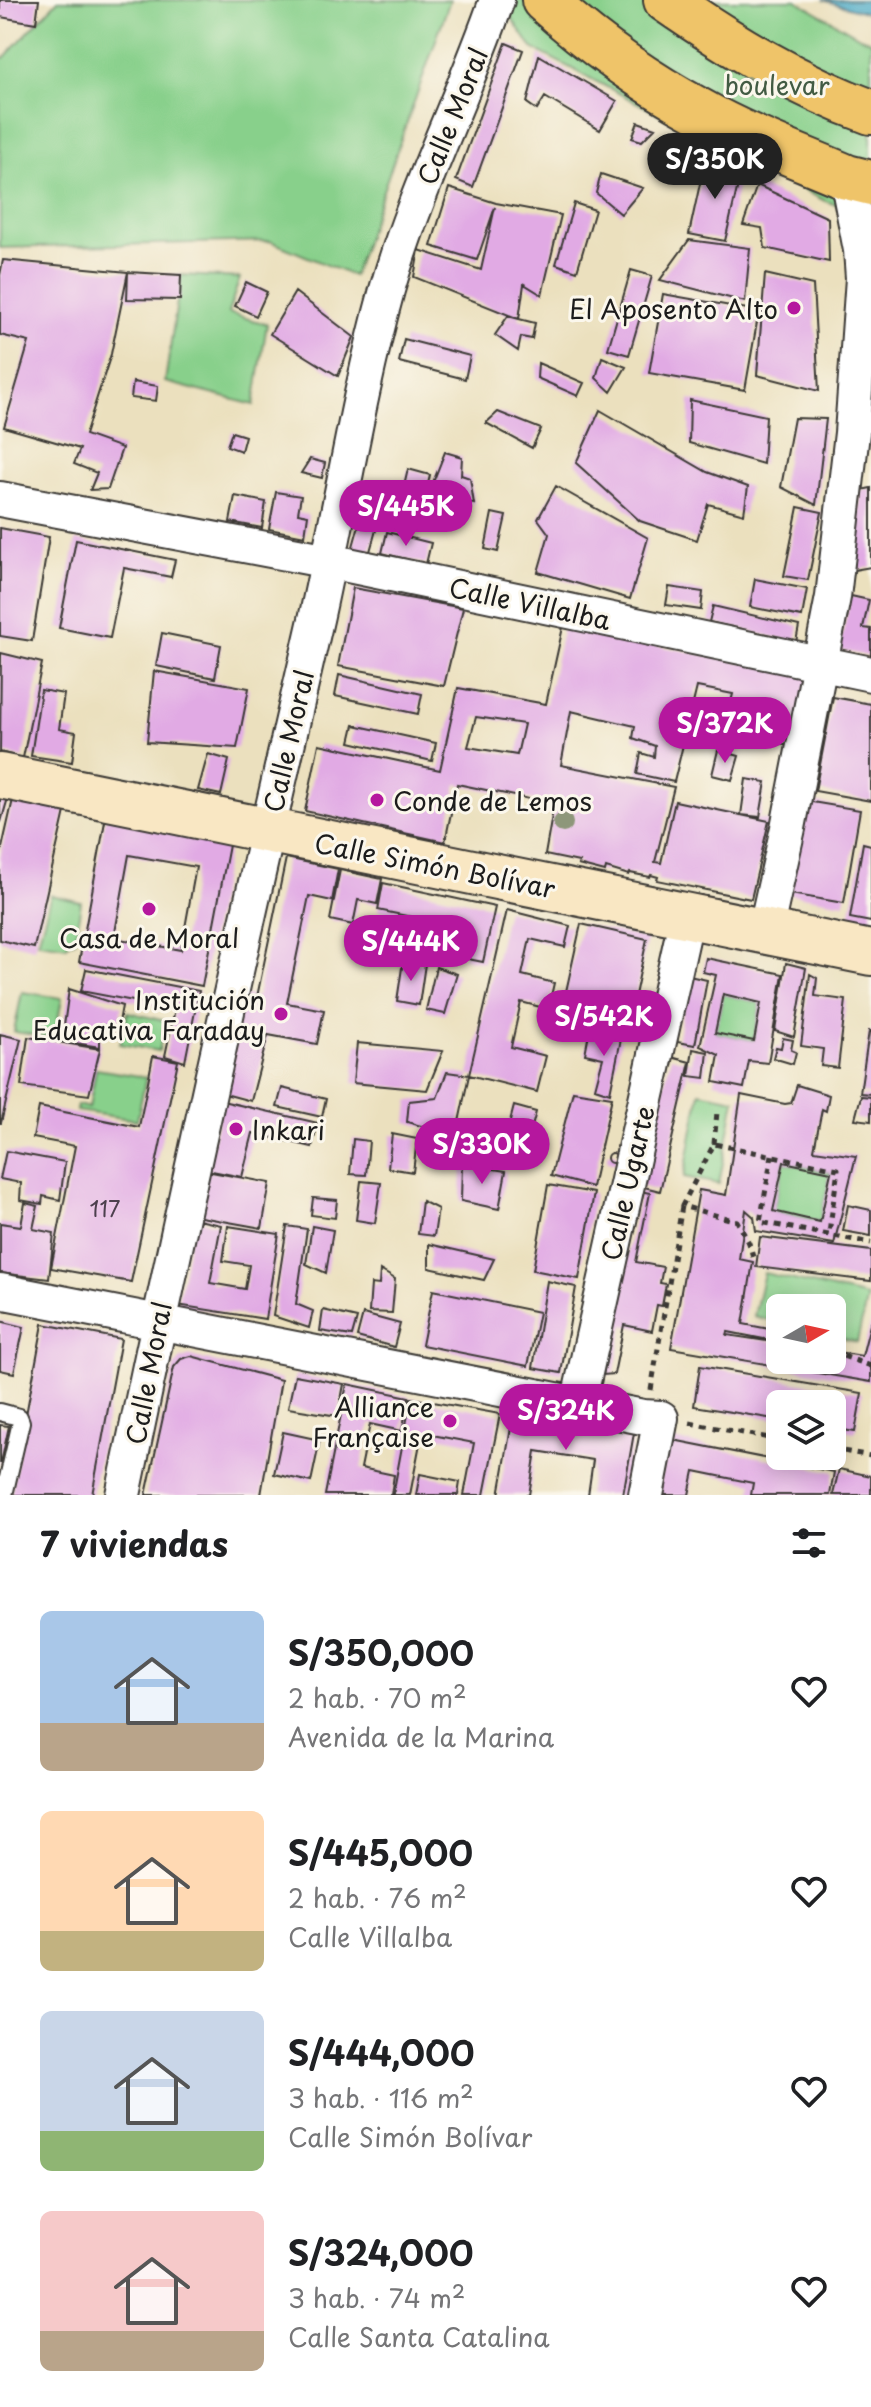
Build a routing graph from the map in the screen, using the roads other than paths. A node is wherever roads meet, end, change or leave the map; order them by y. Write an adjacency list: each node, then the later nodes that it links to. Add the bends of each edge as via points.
1 (497, 0): 8 (street, Calle Moral, via 388,288)
2 (666, 0): 4 (main road, via 792,78)
3 (554, 5): 5 (main road, via 616,59 700,112)
4 (871, 112)
5 (859, 180): 6 (street)
6 (862, 434): 9 (street)
7 (0, 499): 8 (street, Calle Villalba)
8 (329, 561): 9 (street, Calle Villalba); 12 (street, Calle Moral)
9 (821, 664): 10 (street, Calle Villalba); 14 (street)
10 (871, 674)
11 (0, 776): 12 (street, Calle Simón Bolívar)
12 (267, 830): 13 (street, Calle Simón Bolívar); 17 (street, Calle Moral)
13 (687, 916): 14 (street, Calle Simón Bolívar); 18 (street, Calle Ugarte)
14 (765, 932): 15 (street, Calle Simón Bolívar)
15 (871, 953)
16 (0, 1291): 17 (street)
17 (158, 1321): 18 (street); 21 (street, Calle Moral)
18 (578, 1404): 22 (street, via 652,1417)
19 (0, 1412): 20 (lane, via 21,1422)
20 (4, 1495)
21 (123, 1495)
22 (646, 1495)

